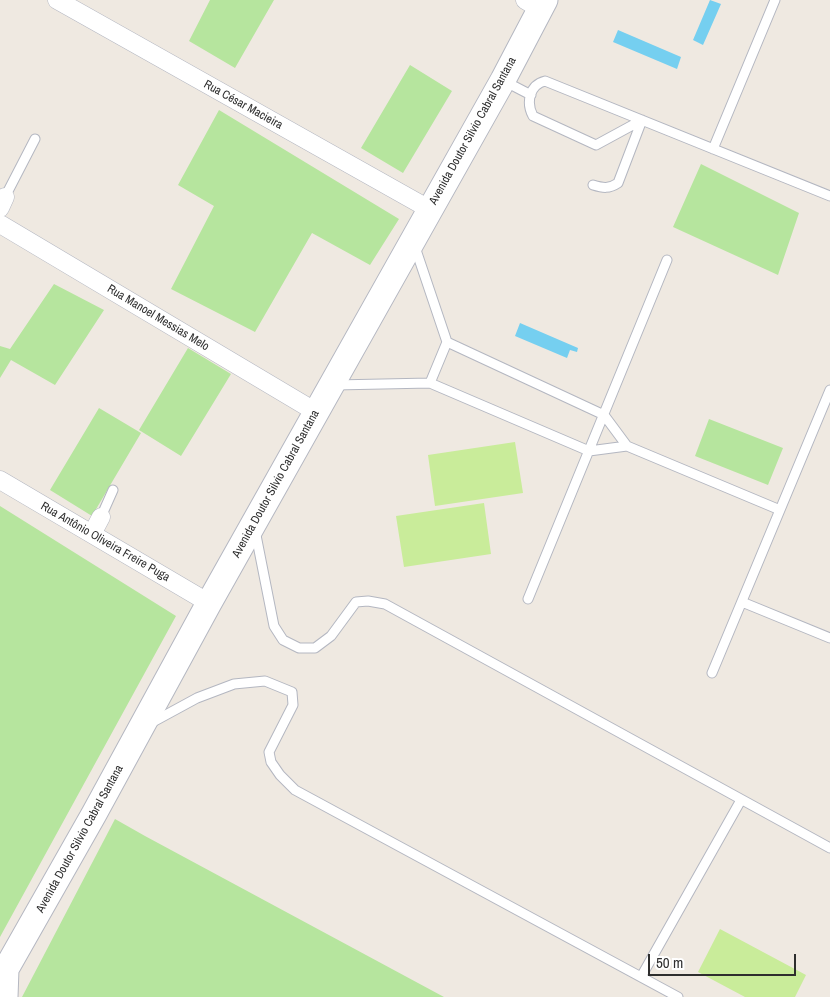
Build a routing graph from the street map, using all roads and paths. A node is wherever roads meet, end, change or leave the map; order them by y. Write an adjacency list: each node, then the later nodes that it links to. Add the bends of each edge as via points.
1 (57, 0): 12 (street, Rua César Macieira)
2 (775, 0): 8 (lane)
3 (537, 3): 4 (street, Avenida Doutor Silvio Cabral Santana)
4 (503, 80): 5 (lane); 12 (street, Avenida Doutor Silvio Cabral Santana)
5 (530, 94): 6 (lane, via 533,88 545,81); 6 (lane, via 533,116 596,145)
6 (642, 120): 8 (lane); 9 (lane, via 618,183 603,188)
7 (35, 139): 11 (lane)
8 (714, 149): 10 (lane)
9 (593, 184)
10 (830, 196)
11 (2, 202)
12 (429, 209): 14 (street, Avenida Doutor Silvio Cabral Santana)
13 (0, 224): 21 (street, Rua Manoel Messias Melo)
14 (413, 241): 16 (lane); 18 (street, Avenida Doutor Silvio Cabral Santana)
15 (667, 260): 22 (lane)
16 (447, 342): 17 (lane); 22 (lane)
17 (430, 383): 18 (lane); 24 (lane)
18 (332, 385): 21 (street, Avenida Doutor Silvio Cabral Santana)
19 (830, 390): 20 (lane)
20 (826, 411): 27 (lane)
21 (316, 412): 29 (street, Avenida Doutor Silvio Cabral Santana)
22 (604, 415): 23 (lane); 24 (lane)
23 (627, 446): 24 (lane); 27 (lane)
24 (589, 451): 31 (lane)
25 (0, 480): 30 (street, Rua Antônio Oliveira Freire Puga)
26 (113, 490): 28 (lane)
27 (780, 510): 32 (lane)
28 (101, 517): 30 (street)
29 (254, 524): 33 (street, Avenida Doutor Silvio Cabral Santana); 37 (lane, via 274,626 283,640 299,648 315,648 331,636 356,602 368,600 385,604)
30 (92, 534): 33 (street, Rua Antônio Oliveira Freire Puga)
31 (528, 599)
32 (742, 602): 34 (lane); 35 (lane)
33 (209, 603): 36 (street, Avenida Doutor Silvio Cabral Santana)
34 (830, 638)
35 (712, 673)
36 (142, 728): 39 (street, Avenida Doutor Silvio Cabral Santana); 40 (lane, via 197,698 234,684 265,681 292,692 294,705 269,752 271,762 295,790)
37 (741, 800): 38 (lane); 40 (lane)
38 (830, 848)
39 (3, 971): 41 (street, Avenida Doutor Silvio Cabral Santana)
40 (641, 977): 42 (lane)
41 (5, 997)
42 (678, 997)

